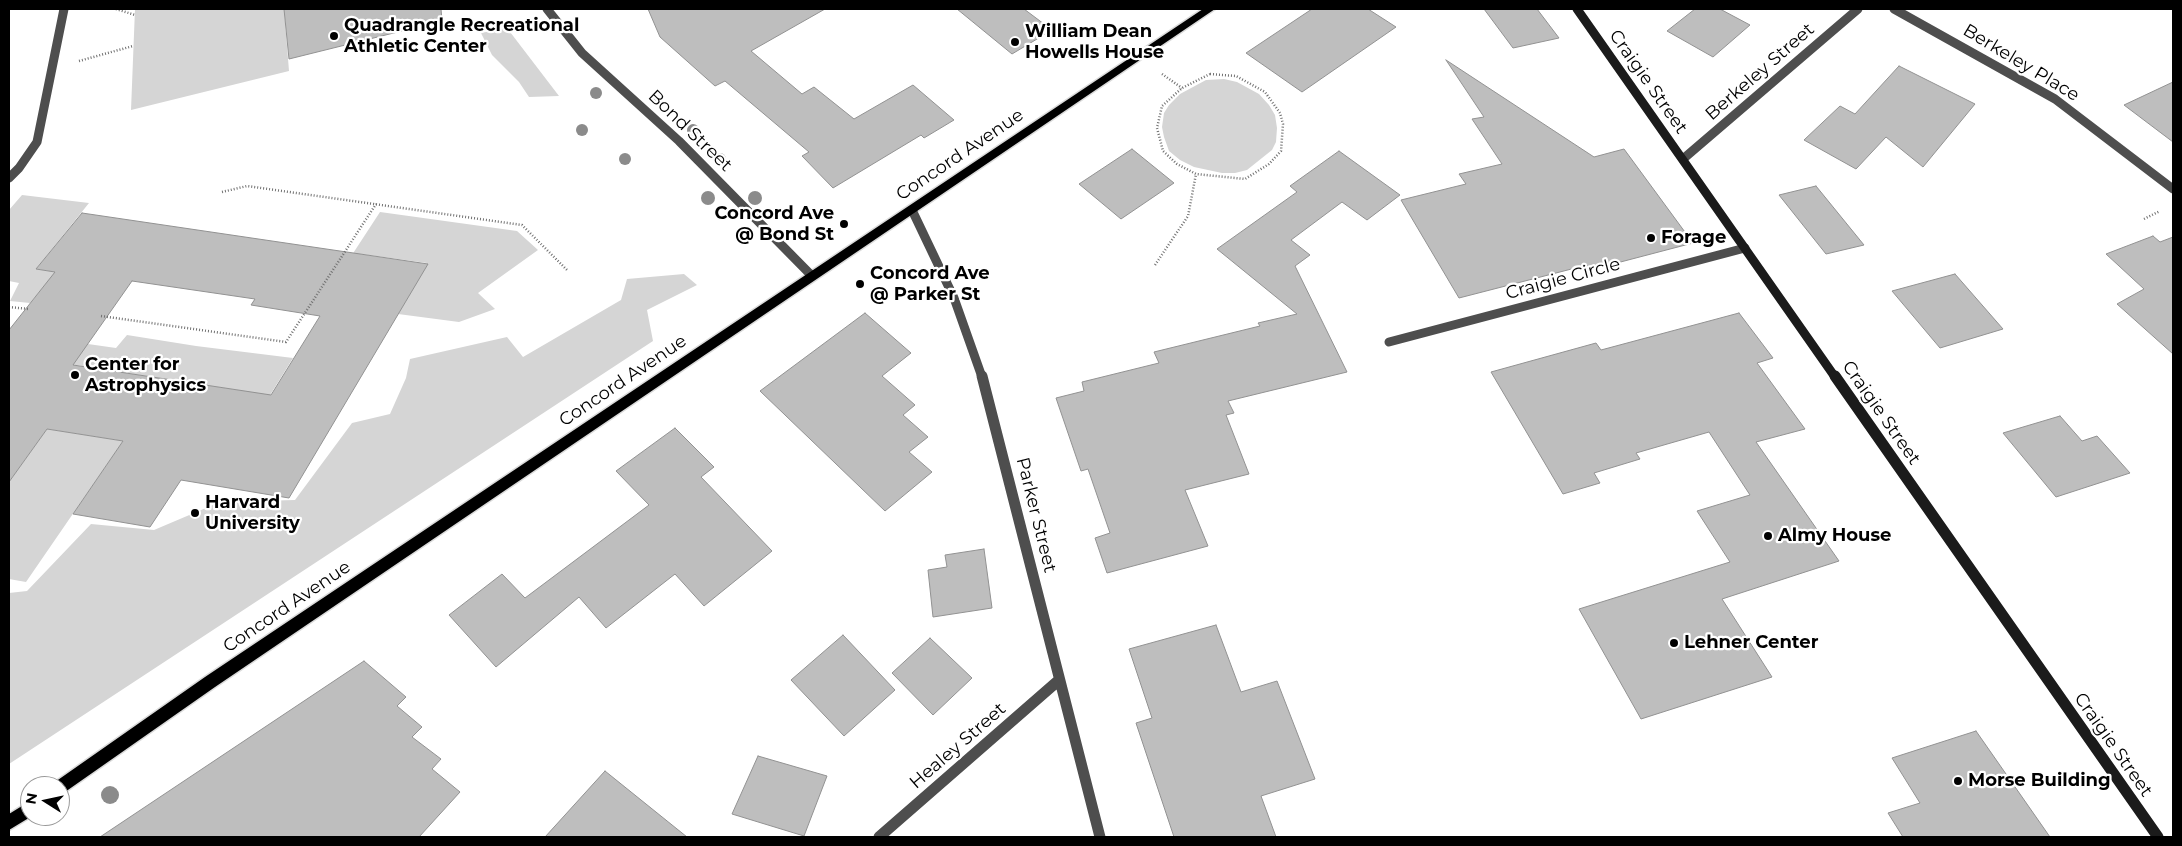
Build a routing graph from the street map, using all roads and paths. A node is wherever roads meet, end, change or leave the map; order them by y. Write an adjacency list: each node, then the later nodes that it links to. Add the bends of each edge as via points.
1 (64, 9): 15 (street, via 38,142)
2 (116, 9): 8 (path)
3 (547, 9): 23 (street, Bond Street, via 582,53 679,141)
4 (1210, 9): 19 (main road, Concord Avenue)
5 (1577, 9): 13 (main road, Craigie Street)
6 (1858, 9): 13 (street, Berkeley Street)
7 (1894, 9): 16 (street, Berkeley Place, via 2055,99)
8 (135, 15)
9 (133, 46): 10 (path)
10 (79, 61)
11 (1162, 74): 12 (path)
12 (1182, 88): 14 (path, via 1162,106 1157,128 1163,151 1176,164); 14 (path, via 1210,74 1236,76 1265,92 1280,112 1283,124 1281,151 1269,164 1245,179)
13 (1683, 159): 20 (main road, Craigie Street)
14 (1196, 174): 21 (path, via 1188,216)
15 (9, 178)
16 (2173, 189)
17 (222, 192): 18 (path, via 247,186)
18 (376, 204): 22 (path, via 522,225); 26 (path, via 286,342)
19 (912, 210): 23 (main road, Concord Avenue); 28 (street, Parker Street, via 954,298 977,359)
20 (1745, 248): 27 (street, Craigie Circle); 34 (main road, Craigie Street)
21 (1155, 265)
22 (567, 270)
23 (812, 276): 29 (main road, Concord Avenue)
24 (9, 306): 25 (path)
25 (29, 309)
26 (101, 316)
27 (1389, 342)
28 (1059, 680): 32 (street, Healey Street); 33 (street, Parker Street)
29 (70, 780)
30 (20, 815): 31 (main road)
31 (9, 823)
32 (880, 837)
33 (1100, 837)
34 (2158, 837)

